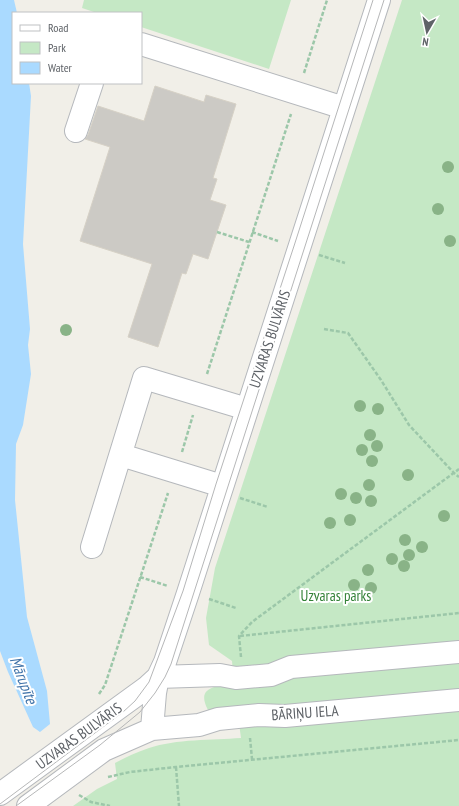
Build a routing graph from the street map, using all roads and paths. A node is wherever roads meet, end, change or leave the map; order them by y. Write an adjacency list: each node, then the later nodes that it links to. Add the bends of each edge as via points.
1 (328, 0): 5 (path)
2 (378, 0): 6 (street, UZVARAS BULVĀRIS)
3 (142, 44): 5 (street)
4 (92, 84): 7 (street)
5 (298, 93): 6 (street); 9 (path)
6 (344, 108): 12 (street, UZVARAS BULVĀRIS)
7 (76, 131)
8 (217, 232): 9 (path)
9 (249, 242): 11 (path)
10 (324, 328): 16 (path, via 348,333 409,425)
11 (200, 395): 12 (street); 13 (street, via 144,378); 15 (path)
12 (247, 410): 18 (street, UZVARAS BULVĀRIS)
13 (120, 455): 15 (street); 20 (street)
14 (459, 469): 16 (path)
15 (176, 471): 18 (street); 26 (path, via 105,685)
16 (454, 473): 17 (path); 22 (path, via 252,622)
17 (459, 477)
18 (221, 489): 19 (path); 25 (street, UZVARAS BULVĀRIS)
19 (268, 508)
20 (92, 547)
21 (459, 613): 22 (path)
22 (239, 636): 24 (path)
23 (459, 652): 25 (street, via 291,667 271,675 236,678 220,674)
24 (241, 661)
25 (158, 677): 28 (street, UZVARAS BULVĀRIS); 35 (street, UZVARAS BULVĀRIS)
26 (97, 697)
27 (459, 700): 28 (street, BĀRIŅU IELA, via 285,716 259,715 218,719 198,725)
28 (152, 729): 38 (street, UZVARAS BULVĀRIS, via 104,750)
29 (250, 737): 31 (path)
30 (459, 740): 31 (path)
31 (252, 759): 32 (path)
32 (176, 766): 33 (path, via 130,772); 40 (path)
33 (103, 779)
34 (84, 791): 36 (path)
35 (0, 794)
36 (79, 795): 37 (path); 39 (path, via 91,802)
37 (74, 799)
38 (28, 806)
39 (110, 806)
40 (179, 806)

